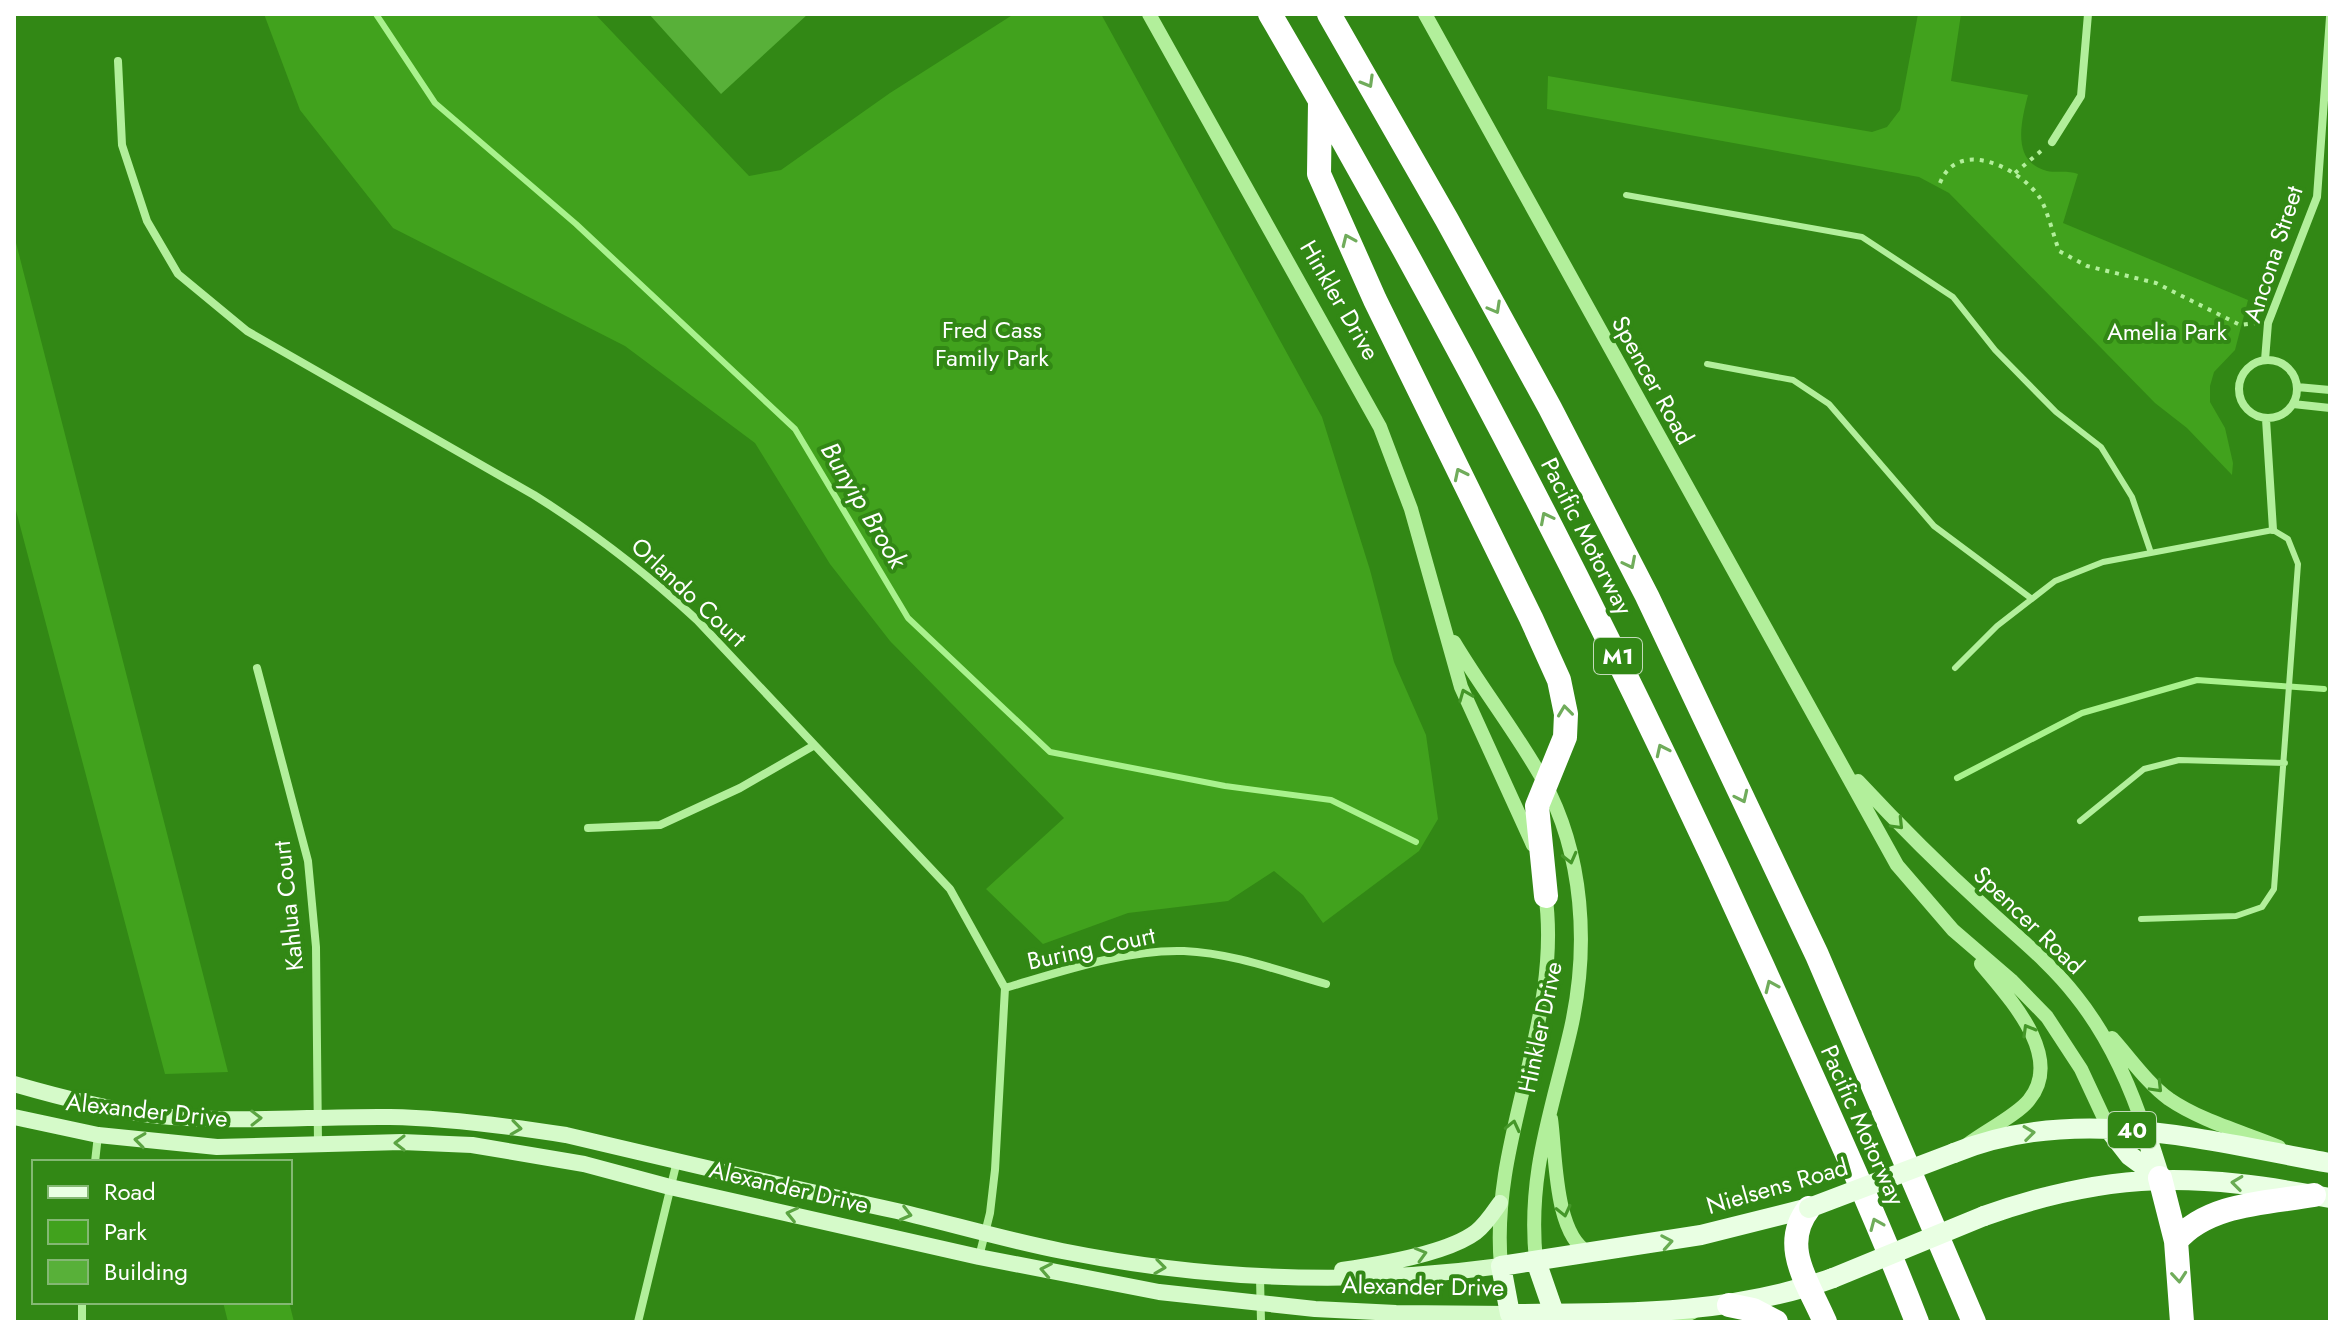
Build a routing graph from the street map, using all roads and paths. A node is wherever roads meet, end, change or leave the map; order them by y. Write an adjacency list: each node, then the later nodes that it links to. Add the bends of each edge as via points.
1 (1149, 14): 24 (street, Hinkler Drive, via 1380,427 1411,509)
2 (1270, 14): 8 (highway, Pacific Motorway / M1)
3 (1329, 14): 76 (highway, Pacific Motorway / M1, one-way to 76, via 1484,287 1647,596 1817,955)
4 (1425, 14): 29 (street, Spencer Road)
5 (2088, 14): 9 (street, via 2081,96)
6 (2330, 17): 13 (street, Ancona Street, via 2317,197)
7 (118, 61): 27 (street, Orlando Court, via 122,145 147,221 178,274 247,331 534,495 603,541 697,620)
8 (1320, 100): 30 (highway, one-way to 8, via 1566,729 1559,680 1319,174); 75 (highway, Pacific Motorway / M1, one-way to 8, via 1851,1163 1619,659 1482,393)
9 (2052, 142): 10 (path)
10 (2015, 173): 11 (path, via 1972,159 1944,172); 13 (path, via 2041,199 2059,251 2087,266 2156,283 2240,325)
11 (1940, 183)
12 (1626, 195): 22 (lane, via 1862,237 1953,297 1995,350 2056,412 2101,447 2132,497)
13 (2268, 323): 14 (street, Ancona Street)
14 (2265, 360): 16 (street, Ancona Street, via 2290,370); 20 (street, Ancona Street, via 2248,368 2238,394 2248,411)
15 (1707, 364): 23 (lane, via 1793,380 1829,404 1934,526)
16 (2297, 387): 17 (street); 18 (street)
17 (2330, 390)
18 (2293, 404): 19 (street); 20 (street, via 2282,415)
19 (2330, 408)
20 (2266, 419): 21 (street)
21 (2273, 530): 22 (lane); 28 (lane, via 2288,539 2298,564)
22 (2151, 553): 23 (lane, via 2103,562 2055,581)
23 (2032, 599): 26 (lane)
24 (1445, 628): 30 (street, Hinkler Drive); 33 (street, Hinkler Drive, one-way to 24, via 1527,827 1466,700)
25 (257, 668): 42 (street, Kahlua Court, via 308,861 316,947)
26 (1955, 668)
27 (813, 746): 32 (street, via 660,825); 37 (street, Orlando Court, via 950,889)
28 (2285, 763): 31 (lane, via 2179,760 2144,769); 34 (lane, via 2274,889 2262,907 2236,916)
29 (1844, 766): 35 (street, Spencer Road, via 1897,865); 38 (street, Spencer Road, one-way to 38, via 2057,975)
30 (1545, 784): 33 (highway, via 1537,806); 40 (street, Hinkler Drive, one-way to 40, via 1570,855 1581,933 1576,1000)
31 (2080, 821)
32 (588, 828)
33 (1546, 896): 54 (street, Hinkler Drive, one-way to 33, via 1547,978)
34 (2141, 919)
35 (1953, 930): 43 (street, Spencer Road, via 2047,1017 2081,1069); 47 (street, one-way to 35, via 2026,1104 2040,1061 2032,1035 2013,1005)
36 (1326, 984): 37 (street, Buring Court, via 1212,954 1163,951)
37 (1005, 988): 56 (street, via 995,1170)
38 (2085, 1009): 44 (street, Spencer Road, via 2127,1080); 50 (street, one-way to 50, via 2172,1101)
39 (14, 1084): 42 (main road, Alexander Drive / 40, one-way to 42, via 152,1115)
40 (1550, 1106): 58 (street, one-way to 58, via 1564,1215 1577,1244); 60 (street, Hinkler Drive, via 1534,1192)
41 (14, 1117): 45 (main road, Alexander Drive / 40)
42 (318, 1118): 46 (street, Kahlua Court); 49 (main road, Alexander Drive / 40, one-way to 49, via 494,1125 566,1135)
43 (2109, 1129): 44 (main road, Nielsens Road / 40); 47 (main road, Nielsens Road / 40, one-way to 43, via 2023,1133); 51 (main road, via 2130,1156)
44 (2145, 1131): 50 (main road, Nielsens Road / 40); 51 (main road)
45 (98, 1135): 46 (main road, Alexander Drive / 40, one-way to 45, via 217,1147); 48 (street)
46 (318, 1145): 52 (main road, Alexander Drive / 40, one-way to 46, via 584,1164 472,1145)
47 (1956, 1152): 55 (main road, Nielsens Road / 40, bridge)
48 (95, 1160)
49 (677, 1161): 52 (street); 56 (main road, Alexander Drive / 40, one-way to 56)
50 (2319, 1161)
51 (2160, 1178): 53 (main road, 40, one-way to 51, via 2222,1181); 57 (highway); 64 (main road, 40, bridge, via 2081,1187 1984,1216)
52 (670, 1187): 59 (main road, Alexander Drive / 40, one-way to 52); 70 (street)
53 (2322, 1197): 57 (highway, via 2217,1213 2197,1221)
54 (1500, 1203): 61 (street, Hinkler Drive); 63 (main road, one-way to 54, via 1432,1251 1477,1231)
55 (1809, 1208): 58 (main road, Nielsens Road / 40, one-way to 55, via 1701,1235); 64 (highway, via 1794,1240)
56 (986, 1234): 59 (street); 62 (main road, Alexander Drive / 40, one-way to 62, via 1116,1261)
57 (2176, 1241): 77 (highway, one-way to 77)
58 (1589, 1253): 60 (main road, Nielsens Road / 40)
59 (979, 1257): 65 (main road, Alexander Drive / 40, one-way to 59, via 1159,1292)
60 (1536, 1261): 61 (main road, 40); 69 (main road, Hinkler Drive)
61 (1501, 1266): 63 (main road, Alexander Drive / 40, via 1405,1276); 68 (main road, Hinkler Drive)
62 (1260, 1277): 63 (main road, Alexander Drive / 40); 65 (street)
63 (1289, 1278)
64 (1809, 1286): 66 (main road, 40); 74 (highway)
65 (1261, 1304): 68 (main road, Alexander Drive / 40); 71 (street)
66 (1729, 1305): 67 (main road, 40); 73 (highway)
67 (1701, 1309): 69 (main road, 40); 72 (street)
68 (1512, 1318): 69 (main road, Alexander Drive / 40)
69 (1556, 1318)
70 (638, 1322)
71 (1261, 1322)
72 (1670, 1322)
73 (1776, 1322)
74 (1825, 1322)
75 (1917, 1322)
76 (1974, 1322)
77 (2182, 1322)

